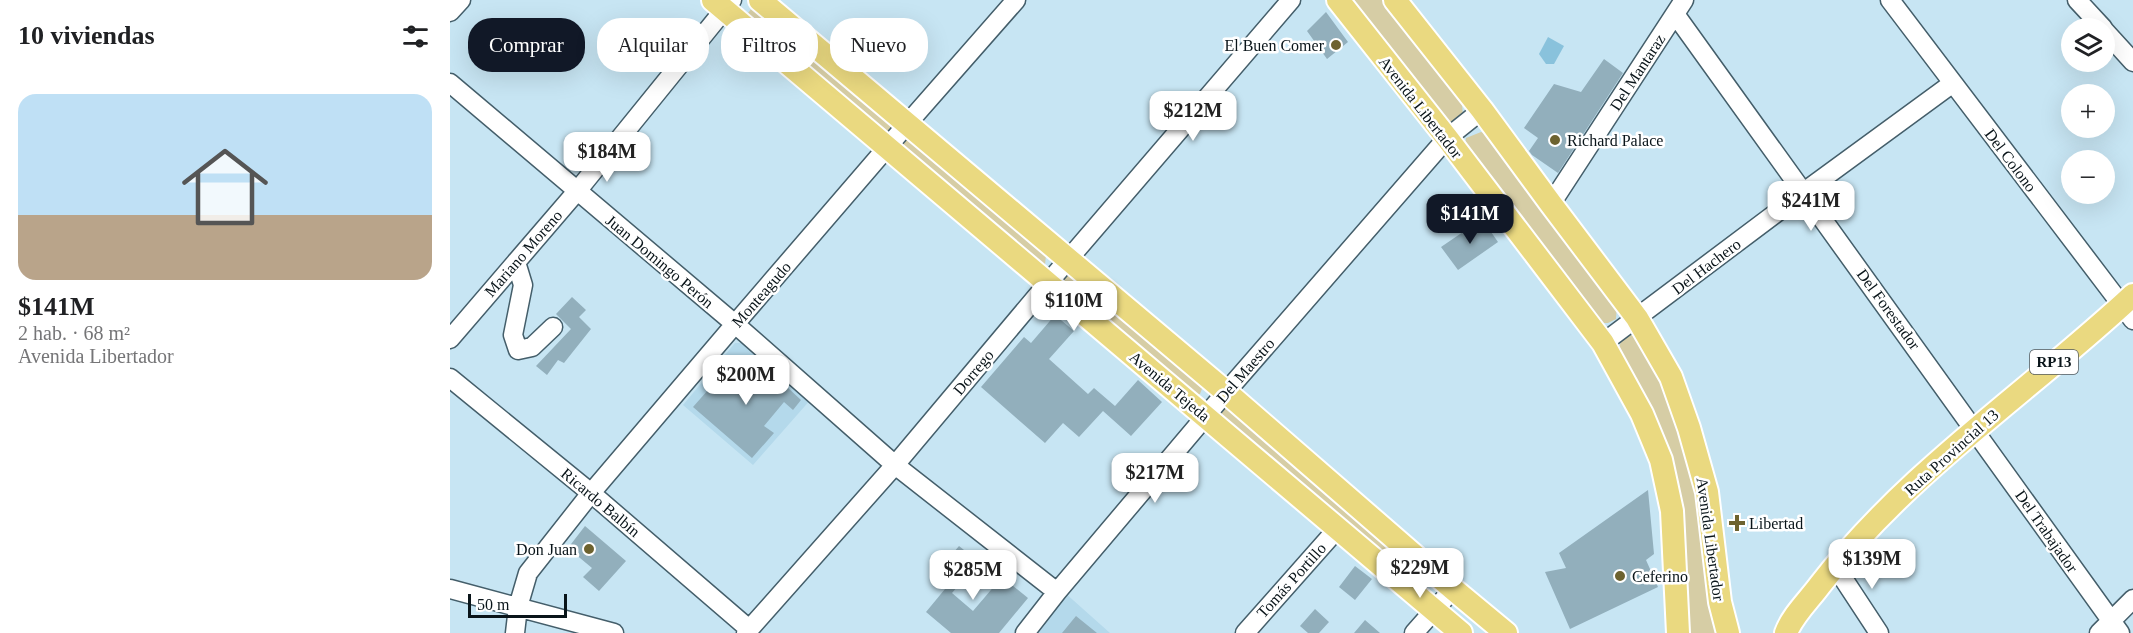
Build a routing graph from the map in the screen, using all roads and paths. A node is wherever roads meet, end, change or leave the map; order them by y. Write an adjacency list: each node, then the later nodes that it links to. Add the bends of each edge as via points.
1 (461, 0): 11 (street)
2 (760, 0): 18 (main road, Avenida Tejeda)
3 (1016, 0): 18 (street, Monteagudo)
4 (1291, 0): 24 (street, Dorrego)
5 (1338, 0): 19 (main road, Avenida Libertador)
6 (1890, 0): 16 (street, Del Colono)
7 (2077, 0): 12 (street)
8 (723, 3): 20 (main road, Avenida Tejeda); 21 (street, Mariano Moreno)
9 (1402, 3): 17 (main road, Avenida Libertador)
10 (1679, 7): 22 (street, Del Forestador); 23 (street, Del Mantaraz)
11 (450, 12)
12 (2094, 18)
13 (2115, 42): 14 (street)
14 (2133, 62)
15 (450, 83): 21 (street, Juan Domingo Perón)
16 (1953, 83): 22 (street, Del Hachero); 27 (street, Del Colono)
17 (1482, 110): 19 (street, Del Maestro); 23 (main road, Avenida Libertador)
18 (908, 123): 20 (street, Monteagudo); 24 (main road, Avenida Tejeda)
19 (1447, 138): 32 (main road, Avenida Libertador); 34 (street, Del Maestro)
20 (888, 147): 26 (main road, Avenida Tejeda); 29 (street, Monteagudo)
21 (578, 190): 25 (street, Mariano Moreno); 29 (street, Juan Domingo Perón)
22 (1804, 192): 28 (street, Del Hachero); 36 (street, Del Forestador)
23 (1551, 204): 28 (main road, Avenida Libertador)
24 (1067, 260): 26 (street, Dorrego); 34 (main road, Avenida Tejeda)
25 (516, 262): 30 (street, via 523,285 513,335 518,350 532,347); 31 (street, Mariano Moreno)
26 (1048, 283): 35 (main road, Avenida Tejeda); 37 (street, Dorrego)
27 (2129, 307): 36 (main road, Ruta Provincial 13 / RP13)
28 (1637, 318): 32 (street, Del Hachero); 58 (main road, Avenida Libertador, via 1671,377 1689,428 1707,492 1720,602)
29 (735, 324): 37 (street, Juan Domingo Perón); 38 (street, Monteagudo)
30 (553, 327)
31 (450, 339)
32 (1603, 343): 57 (main road, Avenida Libertador, via 1642,414 1661,460 1672,511)
33 (450, 378): 38 (street, Ricardo Balbín)
34 (1226, 392): 35 (street, Del Maestro); 42 (main road, Avenida Tejeda)
35 (1206, 416): 39 (main road, Avenida Tejeda); 43 (street, Del Maestro)
36 (1975, 429): 40 (main road, Ruta Provincial 13 / RP13, via 1883,514); 47 (street, Del Trabajador)
37 (895, 465): 43 (street, Juan Domingo Perón); 48 (street, Dorrego)
38 (591, 493): 45 (street, Monteagudo, via 528,573); 48 (street, Ricardo Balbín)
39 (1338, 528): 46 (main road, Avenida Tejeda); 53 (street, Tomás Portillo)
40 (1835, 566): 49 (main road, Ruta Provincial 13 / RP13); 59 (street)
41 (450, 589): 45 (street)
42 (1452, 589): 46 (street); 56 (main road, Avenida Tejeda)
43 (1057, 592): 52 (street, Del Maestro)
44 (2133, 599): 47 (street)
45 (518, 607): 50 (street, Monteagudo); 51 (street)
46 (1434, 610): 54 (street); 55 (main road, Avenida Tejeda)
47 (2110, 629)
48 (748, 631)
49 (1782, 632)
50 (515, 633)
51 (614, 633)
52 (1025, 633)
53 (1245, 633)
54 (1414, 633)
55 (1461, 633)
56 (1506, 633)
57 (1678, 633)
58 (1728, 633)
59 (1880, 633)

